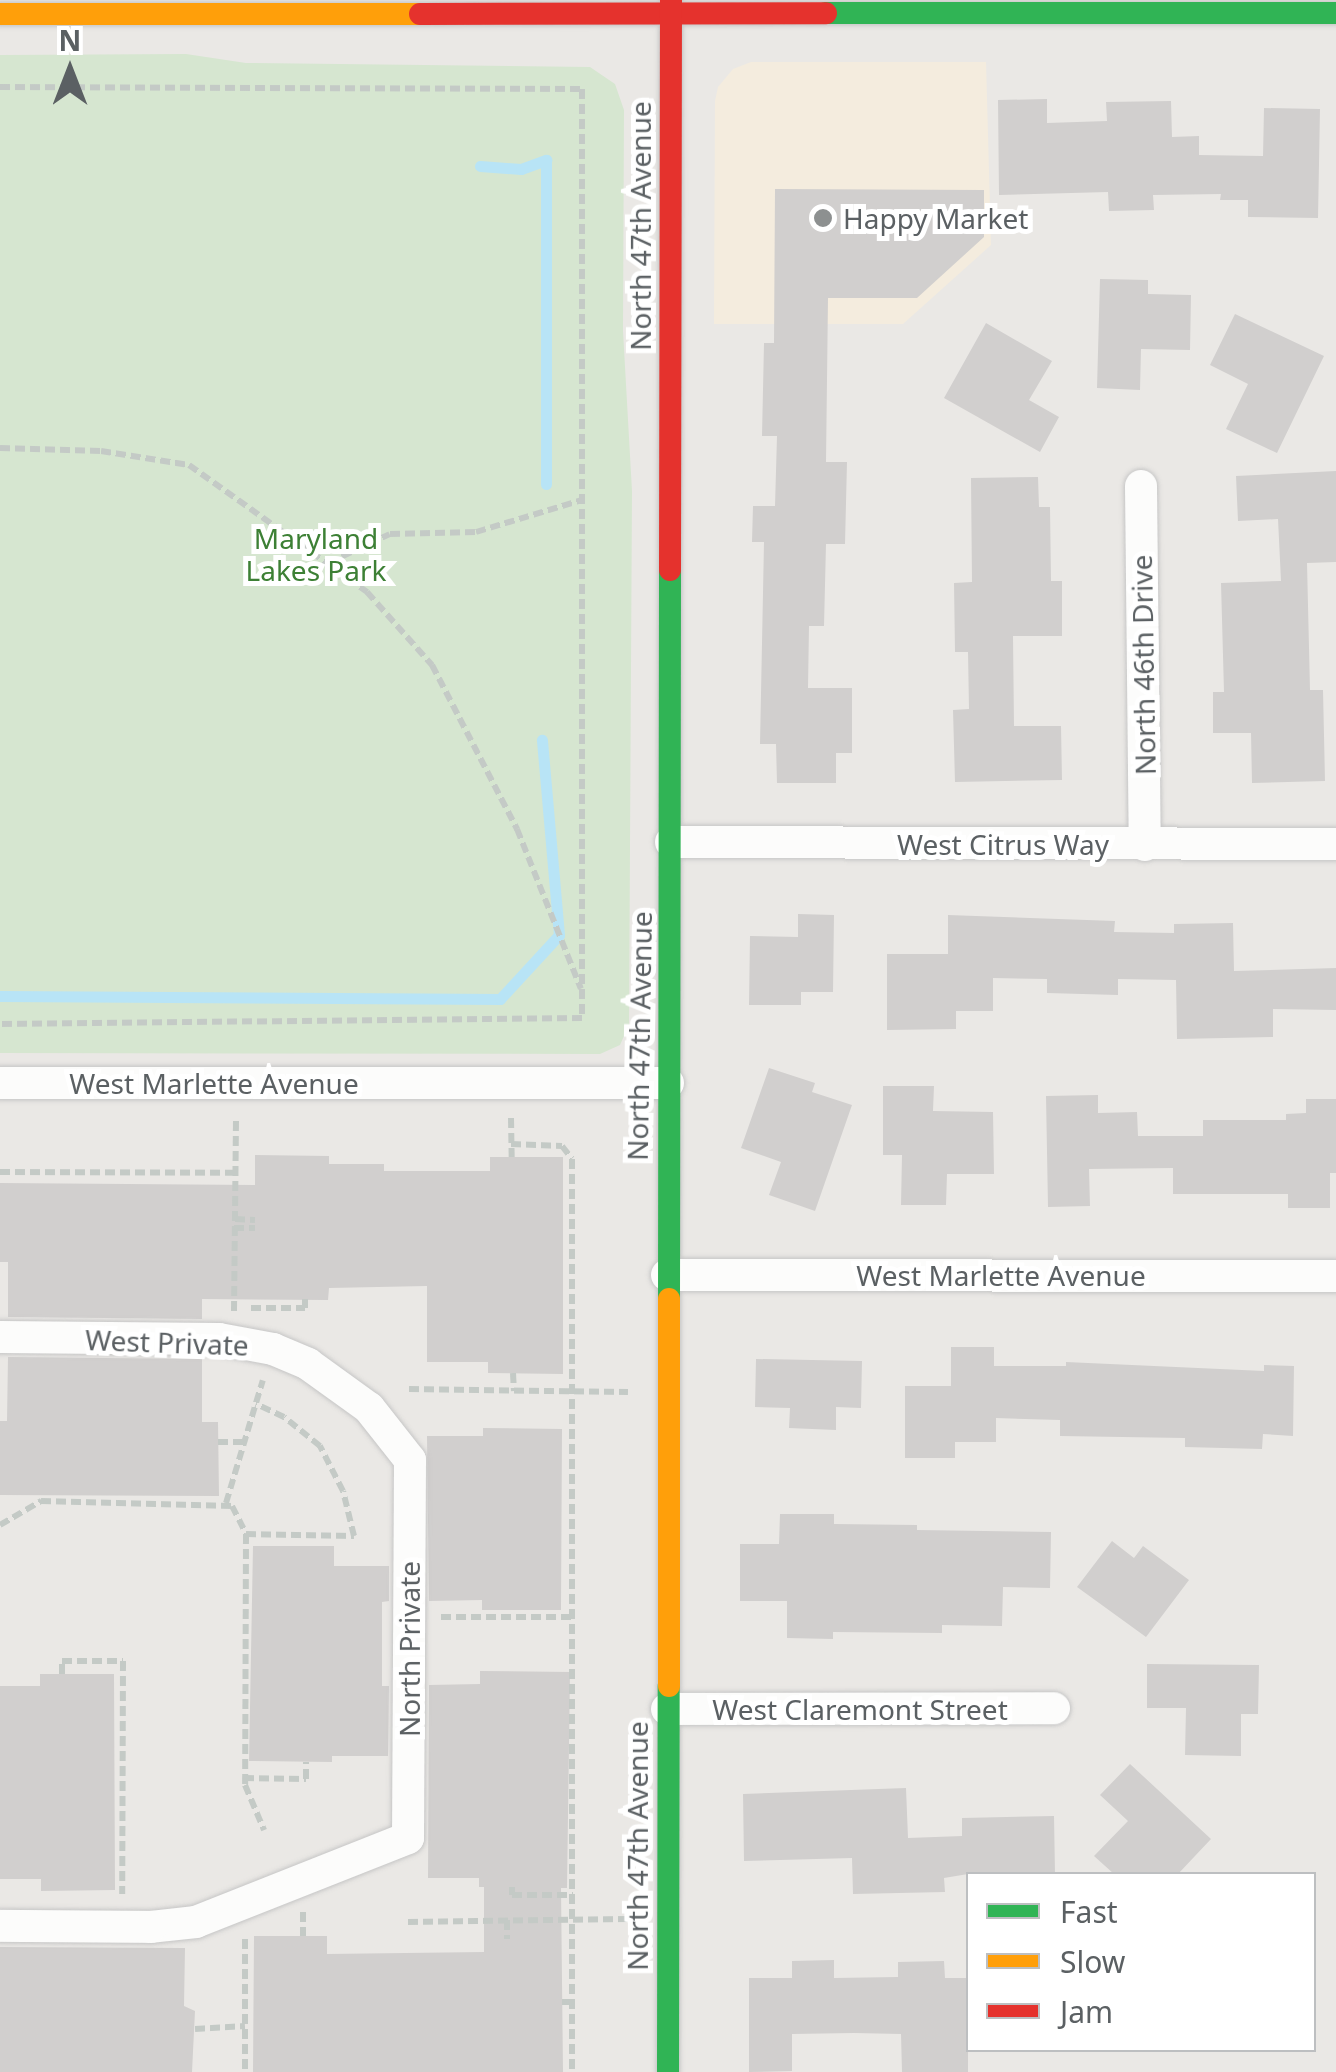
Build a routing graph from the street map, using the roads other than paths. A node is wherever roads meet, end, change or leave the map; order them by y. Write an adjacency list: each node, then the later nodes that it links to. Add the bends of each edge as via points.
1 (671, 7): 2 (street); 3 (street); 5 (street, North 47th Avenue)
2 (1336, 13)
3 (0, 14)
4 (1141, 486): 7 (street, North 46th Drive)
5 (670, 842): 7 (street, West Citrus Way); 9 (street, North 47th Avenue)
6 (1336, 844): 7 (street, West Citrus Way)
7 (1144, 845)
8 (0, 1083): 9 (street, West Marlette Avenue)
9 (668, 1083): 10 (street, North 47th Avenue)
10 (666, 1274): 11 (street, West Marlette Avenue); 15 (street, North 47th Avenue)
11 (1336, 1276)
12 (0, 1338): 13 (street, West Private, via 234,1324 308,1364 369,1408)
13 (410, 1460): 16 (street, North Private, via 408,1838 196,1922)
14 (1054, 1708): 15 (street, West Claremont Street)
15 (666, 1709): 17 (street, North 47th Avenue)
16 (0, 1926)
17 (668, 2072)

